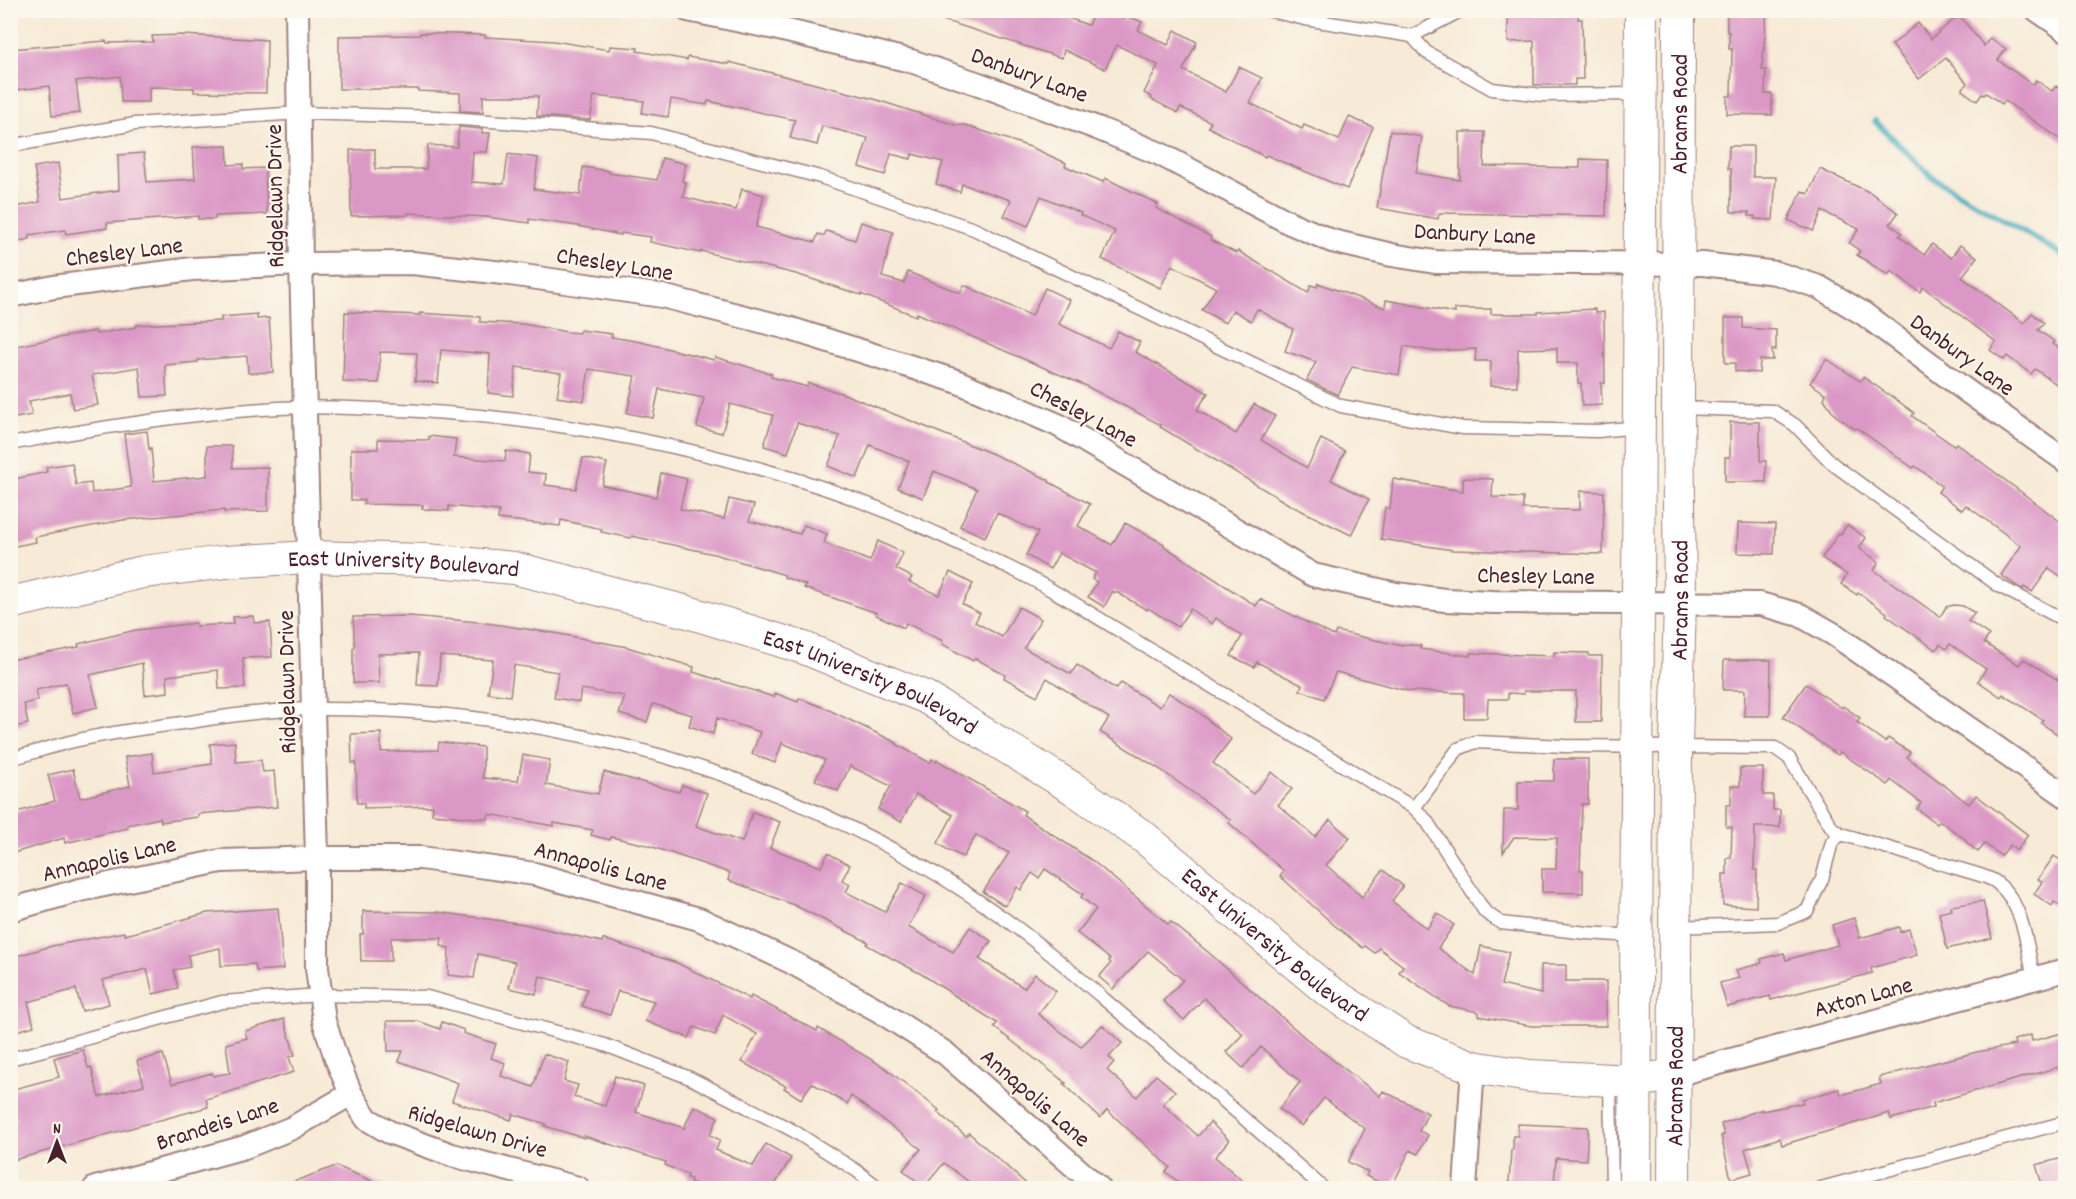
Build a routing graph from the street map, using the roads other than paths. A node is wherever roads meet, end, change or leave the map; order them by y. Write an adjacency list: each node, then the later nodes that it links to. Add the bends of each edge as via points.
1 (297, 10): 11 (street, Ridgelawn Drive)
2 (688, 10): 14 (street, Danbury Lane, via 911,61 980,84 1161,154 1290,223 1332,241 1435,262)
3 (1267, 10): 9 (lane)
4 (1462, 10): 9 (lane)
5 (1641, 10): 10 (main road, Abrams Road)
6 (1679, 10): 15 (main road, Abrams Road)
7 (2037, 10): 8 (street)
8 (2066, 30)
9 (1412, 36): 10 (lane, via 1426,52 1492,89 1542,95)
10 (1640, 94): 14 (main road, Abrams Road)
11 (300, 113): 12 (lane, via 135,124); 13 (street, Ridgelawn Drive); 19 (lane, via 435,117 651,134 820,177 974,229 1341,406 1463,428 1598,431)
12 (10, 146)
13 (301, 264): 16 (street, Chesley Lane, via 192,268); 17 (street, Ridgelawn Drive); 23 (street, Chesley Lane, via 412,263 674,298 788,328 956,381 1048,420 1313,574 1396,594 1445,600)
14 (1639, 264): 15 (street, Danbury Lane); 19 (main road, Abrams Road)
15 (1678, 264): 18 (main road, Abrams Road); 21 (street, Danbury Lane, via 1776,273 1819,287 1864,314)
16 (10, 297)
17 (306, 407): 20 (lane, via 205,413); 22 (street, Ridgelawn Drive); 32 (lane, via 494,416 691,450 817,486 1010,568)
18 (1678, 408): 24 (main road, Abrams Road); 26 (lane, via 1773,411 1795,425 1833,464 1999,586)
19 (1638, 427): 23 (main road, Abrams Road)
20 (10, 444)
21 (2066, 461)
22 (310, 557): 25 (main road, East University Boulevard, via 143,572); 27 (street, Ridgelawn Drive); 42 (main road, East University Boulevard, via 426,560 514,568 688,612 804,648 925,697 1145,838 1327,990 1407,1042)
23 (1638, 602): 24 (street, Chesley Lane); 28 (main road, Abrams Road)
24 (1680, 602): 29 (main road, Abrams Road); 31 (street, Chesley Lane, via 1760,604 1800,615 1835,635)
25 (10, 603)
26 (2066, 621)
27 (313, 709): 30 (lane, via 248,713 175,724 76,741); 34 (street, Ridgelawn Drive); 51 (lane, via 458,715 562,732 740,780 879,842 993,910 1047,952 1225,1100)
28 (1637, 746): 29 (lane); 32 (lane, via 1475,742 1458,749); 37 (main road, Abrams Road)
29 (1676, 746): 33 (lane, via 1775,748 1789,758 1832,828); 36 (main road, Abrams Road)
30 (10, 759)
31 (2066, 796)
32 (1414, 808): 37 (lane, via 1426,820 1485,912 1501,923)
33 (1841, 834): 36 (lane, via 1832,842 1822,879 1807,910 1778,923); 39 (lane, via 1997,882 2012,900 2022,923)
34 (317, 858): 35 (street, Annapolis Lane, via 221,861 80,890); 40 (street, Ridgelawn Drive); 50 (street, Annapolis Lane, via 421,858 535,874 699,919 791,962 945,1053)
35 (10, 910)
36 (1675, 927): 43 (main road, Abrams Road)
37 (1636, 936): 44 (main road, Abrams Road)
38 (2066, 970): 39 (street, Axton Lane)
39 (2034, 978): 43 (street, Axton Lane)
40 (320, 995): 41 (lane, via 222,1002); 45 (street, Ridgelawn Drive, via 324,1021); 49 (lane, via 427,997 605,1045 690,1078 792,1130)
41 (10, 1059)
42 (1473, 1067): 44 (main road, East University Boulevard, via 1530,1076); 52 (street)
43 (1675, 1075): 44 (main road, East University Boulevard); 55 (main road, Abrams Road)
44 (1622, 1081): 53 (lane); 54 (main road, Abrams Road)
45 (351, 1094): 47 (street, Brandeis Lane, via 292,1128 245,1147); 48 (street, Ridgelawn Drive, via 367,1119 388,1132 452,1155)
46 (2066, 1122): 56 (lane)
47 (95, 1188)
48 (578, 1188)
49 (879, 1188)
50 (1099, 1188)
51 (1323, 1188)
52 (1465, 1188)
53 (1612, 1188)
54 (1635, 1188)
55 (1674, 1188)
56 (1821, 1188)

